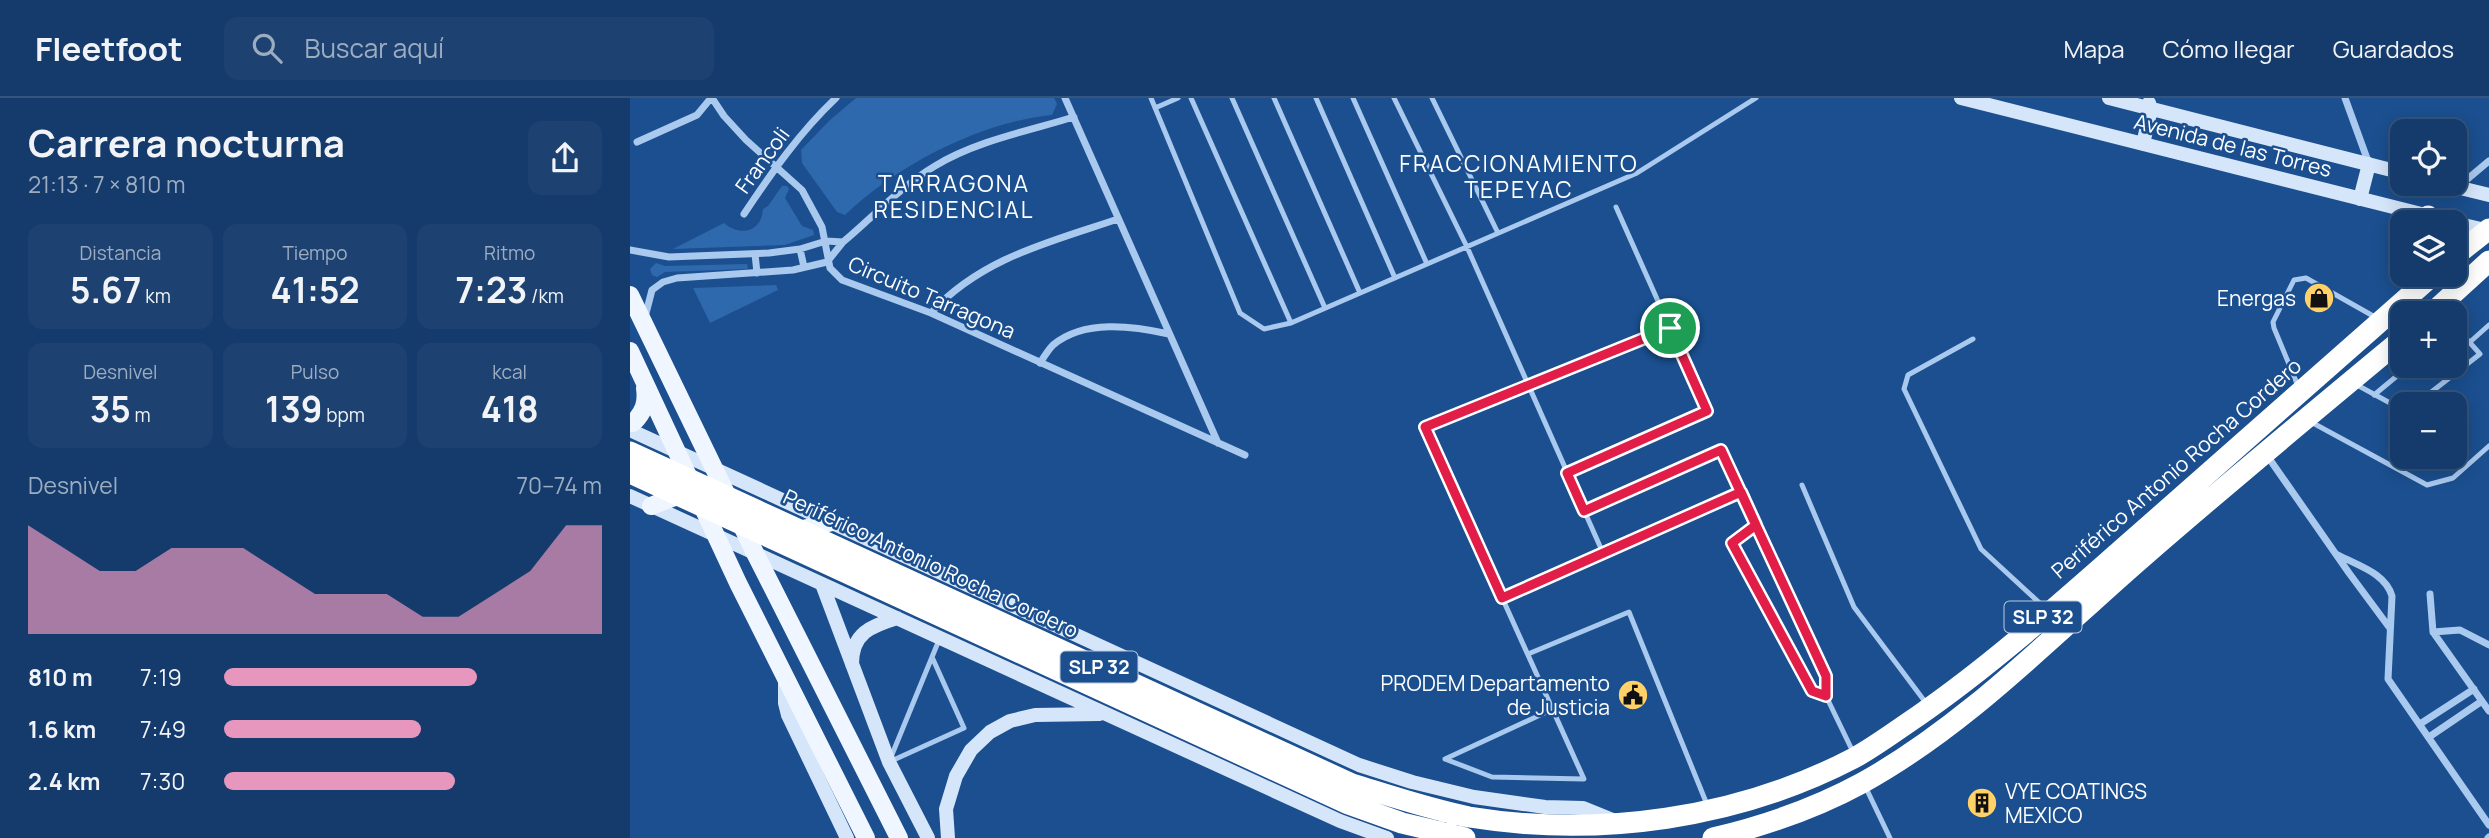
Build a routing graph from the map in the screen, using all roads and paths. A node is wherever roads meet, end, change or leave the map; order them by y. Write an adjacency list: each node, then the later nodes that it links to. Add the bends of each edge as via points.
1 (712, 98): 20 (street, via 697,115); 24 (street, Circuito Tarragona)
2 (836, 98): 24 (street, Francoli)
3 (1065, 98): 19 (street)
4 (1151, 98): 18 (lane)
5 (1178, 98): 18 (lane)
6 (1191, 98): 57 (lane)
7 (1232, 98): 54 (lane)
8 (1274, 98): 51 (lane)
9 (1316, 98): 49 (lane)
10 (1353, 98): 46 (lane)
11 (1394, 98): 39 (lane)
12 (1432, 98): 36 (lane)
13 (1756, 98): 36 (lane, via 1637,173)
14 (1961, 98): 21 (main road, Avenida de las Torres)
15 (2109, 98): 17 (main road, Avenida de las Torres)
16 (2345, 98): 23 (street)
17 (2149, 103): 21 (main road); 23 (main road, Avenida de las Torres)
18 (1155, 108): 57 (lane, via 1240,313 1264,329)
19 (1073, 117): 33 (street); 38 (street, via 937,164)
20 (637, 142)
21 (2143, 144): 29 (main road, Avenida de las Torres)
22 (2489, 161): 26 (street)
23 (2369, 164): 25 (main road, Avenida de las Torres); 29 (main road)
24 (776, 167): 32 (street, Francoli); 37 (street, Circuito Tarragona, via 802,190)
25 (2390, 170)
26 (2467, 175)
27 (2467, 190): 28 (main road)
28 (2489, 195)
29 (2360, 199): 31 (main road, Avenida de las Torres)
30 (1616, 207): 60 (lane)
31 (2398, 210)
32 (744, 214)
33 (1118, 219): 55 (street, via 1005,260 961,284); 61 (street)
34 (2467, 226): 35 (main road, Avenida de las Torres)
35 (2488, 230): 40 (highway)
36 (1498, 233): 39 (lane)
37 (826, 241): 38 (street); 41 (street); 45 (street, Circuito Tarragona)
38 (843, 242): 45 (street)
39 (1467, 247): 46 (lane); 71 (lane)
40 (2467, 247)
41 (800, 249): 43 (street); 47 (street)
42 (630, 250): 43 (street, via 669,257)
43 (755, 254): 48 (street)
44 (2489, 261): 53 (highway)
45 (827, 262): 47 (street); 55 (street, Circuito Tarragona, via 842,281)
46 (1427, 264): 49 (lane)
47 (804, 267): 48 (street)
48 (757, 273): 58 (street, via 663,282 652,290)
49 (1395, 278): 51 (lane)
50 (2419, 287): 56 (highway, Periférico Antonio Rocha Cordero / SLP 32)
51 (1360, 293): 54 (lane)
52 (630, 295): 58 (main road)
53 (2448, 301)
54 (1325, 308): 57 (lane)
55 (930, 313): 67 (street, Circuito Tarragona)
56 (2381, 321): 72 (highway, Periférico Antonio Rocha Cordero / SLP 32); 72 (lane, via 2306,278 2294,280 2273,322)
57 (1291, 323)
58 (645, 324): 87 (main road)
59 (2489, 326): 64 (lane)
60 (1670, 328): 71 (lane); 89 (lane, via 1707,411)
61 (1169, 334): 67 (street, via 1139,328 1093,328 1052,346); 80 (street)
62 (1973, 338): 108 (lane, via 1908,375 1904,389 1981,549)
63 (2467, 339): 64 (lane)
64 (2470, 342): 73 (lane, via 2480,354)
65 (2390, 349): 70 (highway, SLP 32)
66 (630, 351): 69 (main road)
67 (1040, 363): 80 (street, Circuito Tarragona)
68 (2395, 378): 74 (lane)
69 (644, 381): 77 (main road, via 646,401 641,415); 83 (main road)
70 (2351, 381): 74 (lane); 76 (highway, SLP 32)
71 (1529, 385): 89 (lane); 106 (lane, via 1425,427)
72 (2301, 391): 108 (highway, Periférico Antonio Rocha Cordero / SLP 32)
73 (2431, 392)
74 (2374, 395): 75 (lane)
75 (2390, 403)
76 (2305, 419): 81 (lane, via 2427,485 2453,478); 84 (highway, SLP 32)
77 (630, 423)
78 (630, 430): 83 (main road)
79 (630, 439): 86 (main road)
80 (1218, 443): 85 (street, Circuito Tarragona)
81 (2489, 446)
82 (630, 452): 134 (highway, Periférico Antonio Rocha Cordero / SLP 32, via 1353,784 1472,818 1544,826)
83 (678, 453): 87 (main road); 91 (main road)
84 (2265, 453): 102 (street); 131 (highway, SLP 32, via 1986,696)
85 (1245, 455)
86 (630, 464)
87 (715, 469): 91 (main road); 96 (main road); 101 (main road)
88 (630, 473): 141 (highway, Periférico Antonio Rocha Cordero / SLP 32, via 1346,803)
89 (1567, 473): 95 (lane)
90 (1802, 485): 121 (lane, via 1854,607)
91 (694, 488): 94 (main road); 98 (main road)
92 (1741, 492): 95 (lane, via 1721,450); 97 (lane); 100 (lane)
93 (630, 496): 94 (main road)
94 (651, 506): 98 (main road)
95 (1584, 511): 100 (lane)
96 (832, 522): 99 (main road); 101 (main road, via 796,530)
97 (1756, 525): 119 (lane, via 1826,676); 119 (lane, via 1732,543 1812,691)
98 (716, 536): 101 (main road); 103 (main road)
99 (897, 551): 107 (main road, via 869,552 853,562 849,589); 134 (main road, via 1359,765 1474,797 1583,808)
100 (1603, 553): 106 (lane)
101 (756, 555): 103 (main road); 104 (main road); 137 (main road)
102 (2338, 555): 110 (street); 110 (street, via 2389,586)
103 (738, 583): 117 (main road)
104 (822, 584): 107 (main road); 116 (main road)
105 (2431, 593): 111 (street)
106 (1502, 598): 114 (lane)
107 (866, 604): 109 (main road)
108 (2049, 612): 121 (highway, Periférico Antonio Rocha Cordero / SLP 32)
109 (897, 618): 112 (main road); 116 (main road, via 861,634 852,652)
110 (2390, 627): 127 (street, via 2388,679)
111 (2433, 632): 113 (street, via 2460,630); 118 (street)
112 (940, 637): 115 (lane); 125 (main road)
113 (2489, 645)
114 (1528, 654): 122 (lane); 132 (lane, via 1629,612)
115 (932, 657): 130 (lane); 130 (lane, via 964,728)
116 (852, 669): 130 (main road)
117 (785, 675): 135 (main road, via 788,715); 136 (main road)
118 (2474, 689): 120 (street); 123 (street)
119 (1826, 696): 129 (lane)
120 (2482, 701): 124 (street); 126 (street)
121 (1930, 708): 129 (highway, Periférico Antonio Rocha Cordero / SLP 32)
122 (1553, 709): 122 (lane, via 1584,779 1492,778 1445,760)
123 (2442, 710): 126 (street); 127 (street)
124 (2489, 710)
125 (1106, 714): 139 (main road, via 1035,715 990,732 971,750 956,776 946,809); 140 (main road)
126 (2450, 722): 128 (street)
127 (2420, 724): 128 (street)
128 (2429, 737): 133 (street)
129 (1856, 757): 132 (highway, Periférico Antonio Rocha Cordero / SLP 32, via 1772,794)
130 (889, 762): 138 (main road)
131 (1863, 782): 142 (highway, SLP 32, via 1774,821); 143 (lane)
132 (1711, 813): 134 (highway, Periférico Antonio Rocha Cordero / SLP 32)
133 (2489, 825)
134 (1630, 826)
135 (847, 838)
136 (866, 838)
137 (899, 838)
138 (928, 838)
139 (948, 838)
140 (1387, 838)
141 (1465, 838)
142 (1713, 838)
143 (1890, 838)

